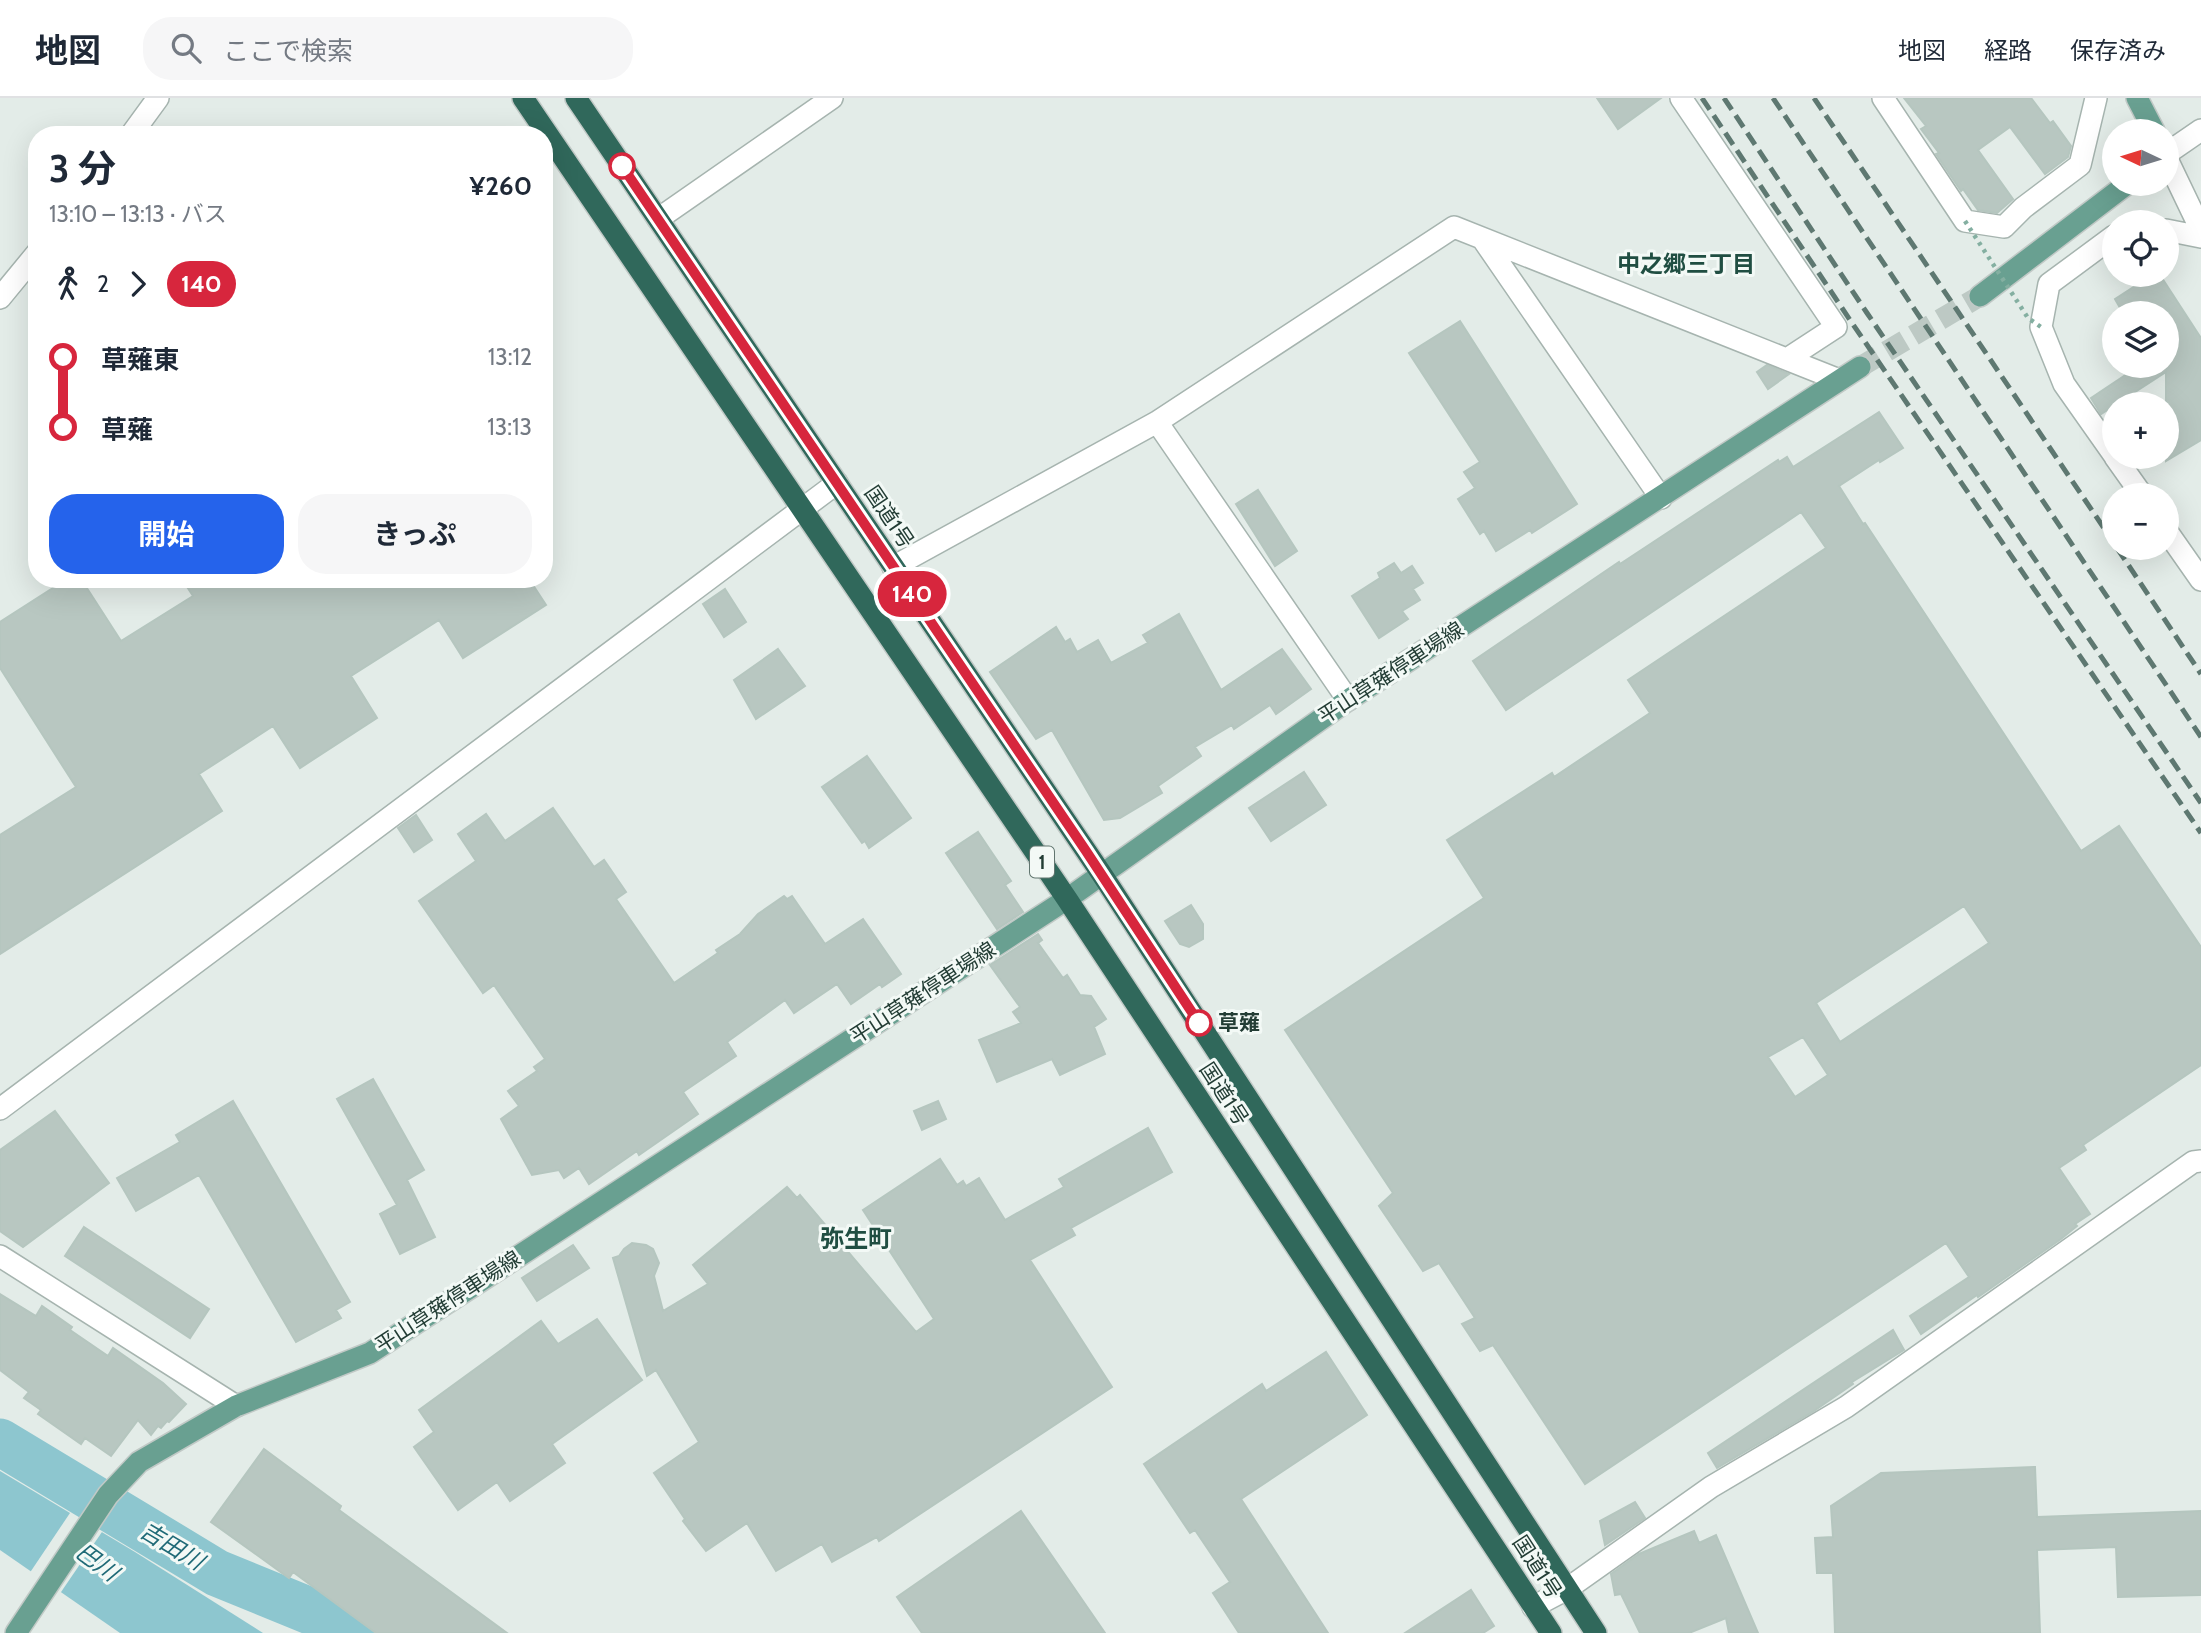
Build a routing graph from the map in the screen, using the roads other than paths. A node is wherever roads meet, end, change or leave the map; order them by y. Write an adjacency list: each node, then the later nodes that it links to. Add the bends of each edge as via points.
1 (158, 98): 10 (street)
2 (523, 98): 11 (highway, 国道1号 / 1)
3 (576, 98): 17 (highway, 国道1号 / 1)
4 (831, 98): 17 (street)
5 (1681, 98): 26 (street, via 1836,327)
6 (1883, 98): 7 (street, via 1965,221 2004,227 2080,165)
7 (2096, 98)
8 (2137, 98): 9 (main road)
9 (2148, 119)
10 (138, 126)
11 (542, 126)
12 (2201, 130): 14 (street)
13 (553, 142): 33 (highway, 国道1号 / 1)
14 (2179, 146)
15 (2179, 183): 18 (street)
16 (2111, 196): 24 (main road)
17 (658, 219): 31 (highway, 国道1号 / 1)
18 (2201, 230)
19 (2179, 233): 21 (street)
20 (1482, 237): 26 (street); 29 (street, via 1454,227); 32 (street)
21 (2201, 237)
22 (2102, 245): 30 (street, via 2049,284 2041,327 2064,384)
23 (28, 264): 25 (street)
24 (1980, 296)
25 (0, 298)
26 (1787, 359): 28 (street)
27 (1860, 367): 28 (main road, 平山草薙停車場線)
28 (1839, 380): 32 (main road, 平山草薙停車場線)
29 (1157, 422): 35 (street); 37 (street)
30 (2102, 438)
31 (837, 483): 33 (street); 35 (highway, 国道1号 / 1)
32 (1661, 498): 37 (main road, 平山草薙停車場線)
33 (802, 510): 39 (highway, 国道1号 / 1); 40 (street)
34 (2179, 545): 36 (street)
35 (893, 566): 38 (highway, 国道1号 / 1)
36 (2198, 568)
37 (1348, 700): 38 (main road, 平山草薙停車場線)
38 (1101, 873): 39 (main road, 平山草薙停車場線); 44 (highway, 国道1号 / 1)
39 (1067, 899): 43 (main road, 平山草薙停車場線, via 370,1353); 45 (highway, 国道1号 / 1)
40 (0, 1109)
41 (2201, 1161): 44 (street, via 2193,1162 1846,1407 1711,1487)
42 (0, 1256): 43 (street)
43 (236, 1406): 46 (main road, 平山草薙停車場線, via 139,1462 108,1495)
44 (1567, 1589): 45 (street); 48 (highway, 国道1号 / 1)
45 (1533, 1607): 47 (highway, 国道1号 / 1)
46 (16, 1633)
47 (1551, 1633)
48 (1596, 1633)

